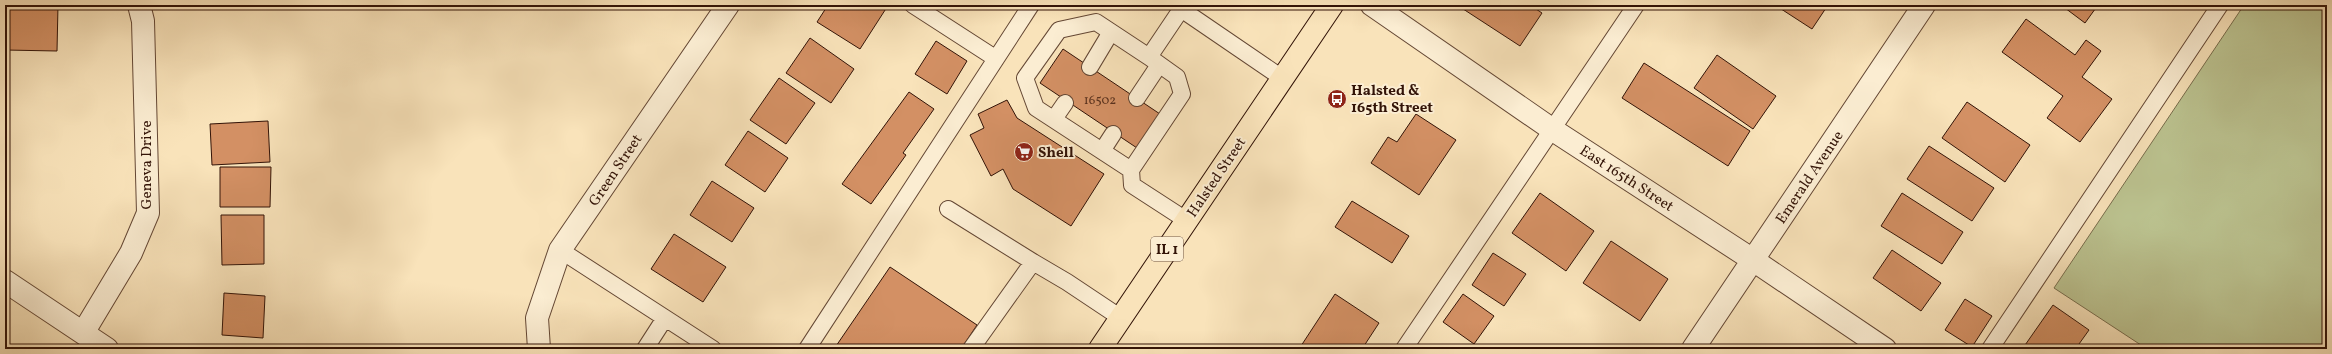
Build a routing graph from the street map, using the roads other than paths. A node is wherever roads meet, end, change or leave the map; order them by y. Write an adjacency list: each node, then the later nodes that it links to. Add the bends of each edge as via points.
1 (139, 5): 31 (street, Geneva Drive, via 143,21 148,213 131,253)
2 (728, 5): 25 (street, Green Street)
3 (913, 5): 12 (lane)
4 (1031, 5): 12 (lane)
5 (1332, 5): 15 (main road, Halsted Street / IL 1)
6 (1372, 5): 19 (street, East 165th Street)
7 (1636, 5): 19 (lane)
8 (1924, 5): 26 (street, Emerald Avenue)
9 (2220, 5): 42 (lane)
10 (1183, 7): 13 (lane); 15 (lane)
11 (1112, 32): 13 (lane); 14 (lane); 18 (lane, via 1096,22 1059,30 1025,78 1036,108)
12 (995, 58): 36 (lane)
13 (1154, 61): 16 (lane); 22 (lane, via 1177,77 1182,94)
14 (1090, 67)
15 (1282, 78): 24 (main road, Halsted Street / IL 1)
16 (1137, 98)
17 (1065, 103): 18 (lane)
18 (1054, 119): 21 (lane)
19 (1553, 130): 26 (street, East 165th Street); 39 (lane)
20 (1113, 134): 21 (lane)
21 (1102, 151): 22 (lane)
22 (1131, 170): 24 (lane, via 1132,185)
23 (948, 209): 27 (lane)
24 (1186, 220): 30 (main road, Halsted Street / IL 1)
25 (560, 250): 29 (lane); 33 (street, Green Street, via 538,318)
26 (1753, 260): 40 (street, Emerald Avenue); 41 (street, East 165th Street)
27 (1033, 262): 30 (lane); 37 (lane)
28 (5, 281): 31 (street)
29 (665, 318): 34 (lane); 35 (lane)
30 (1121, 318): 38 (main road, Halsted Street / IL 1)
31 (83, 333): 32 (street)
32 (107, 349)
33 (539, 349)
34 (645, 349)
35 (713, 349)
36 (807, 349)
37 (971, 349)
38 (1100, 349)
39 (1404, 349)
40 (1693, 349)
41 (1885, 349)
42 (1990, 349)

